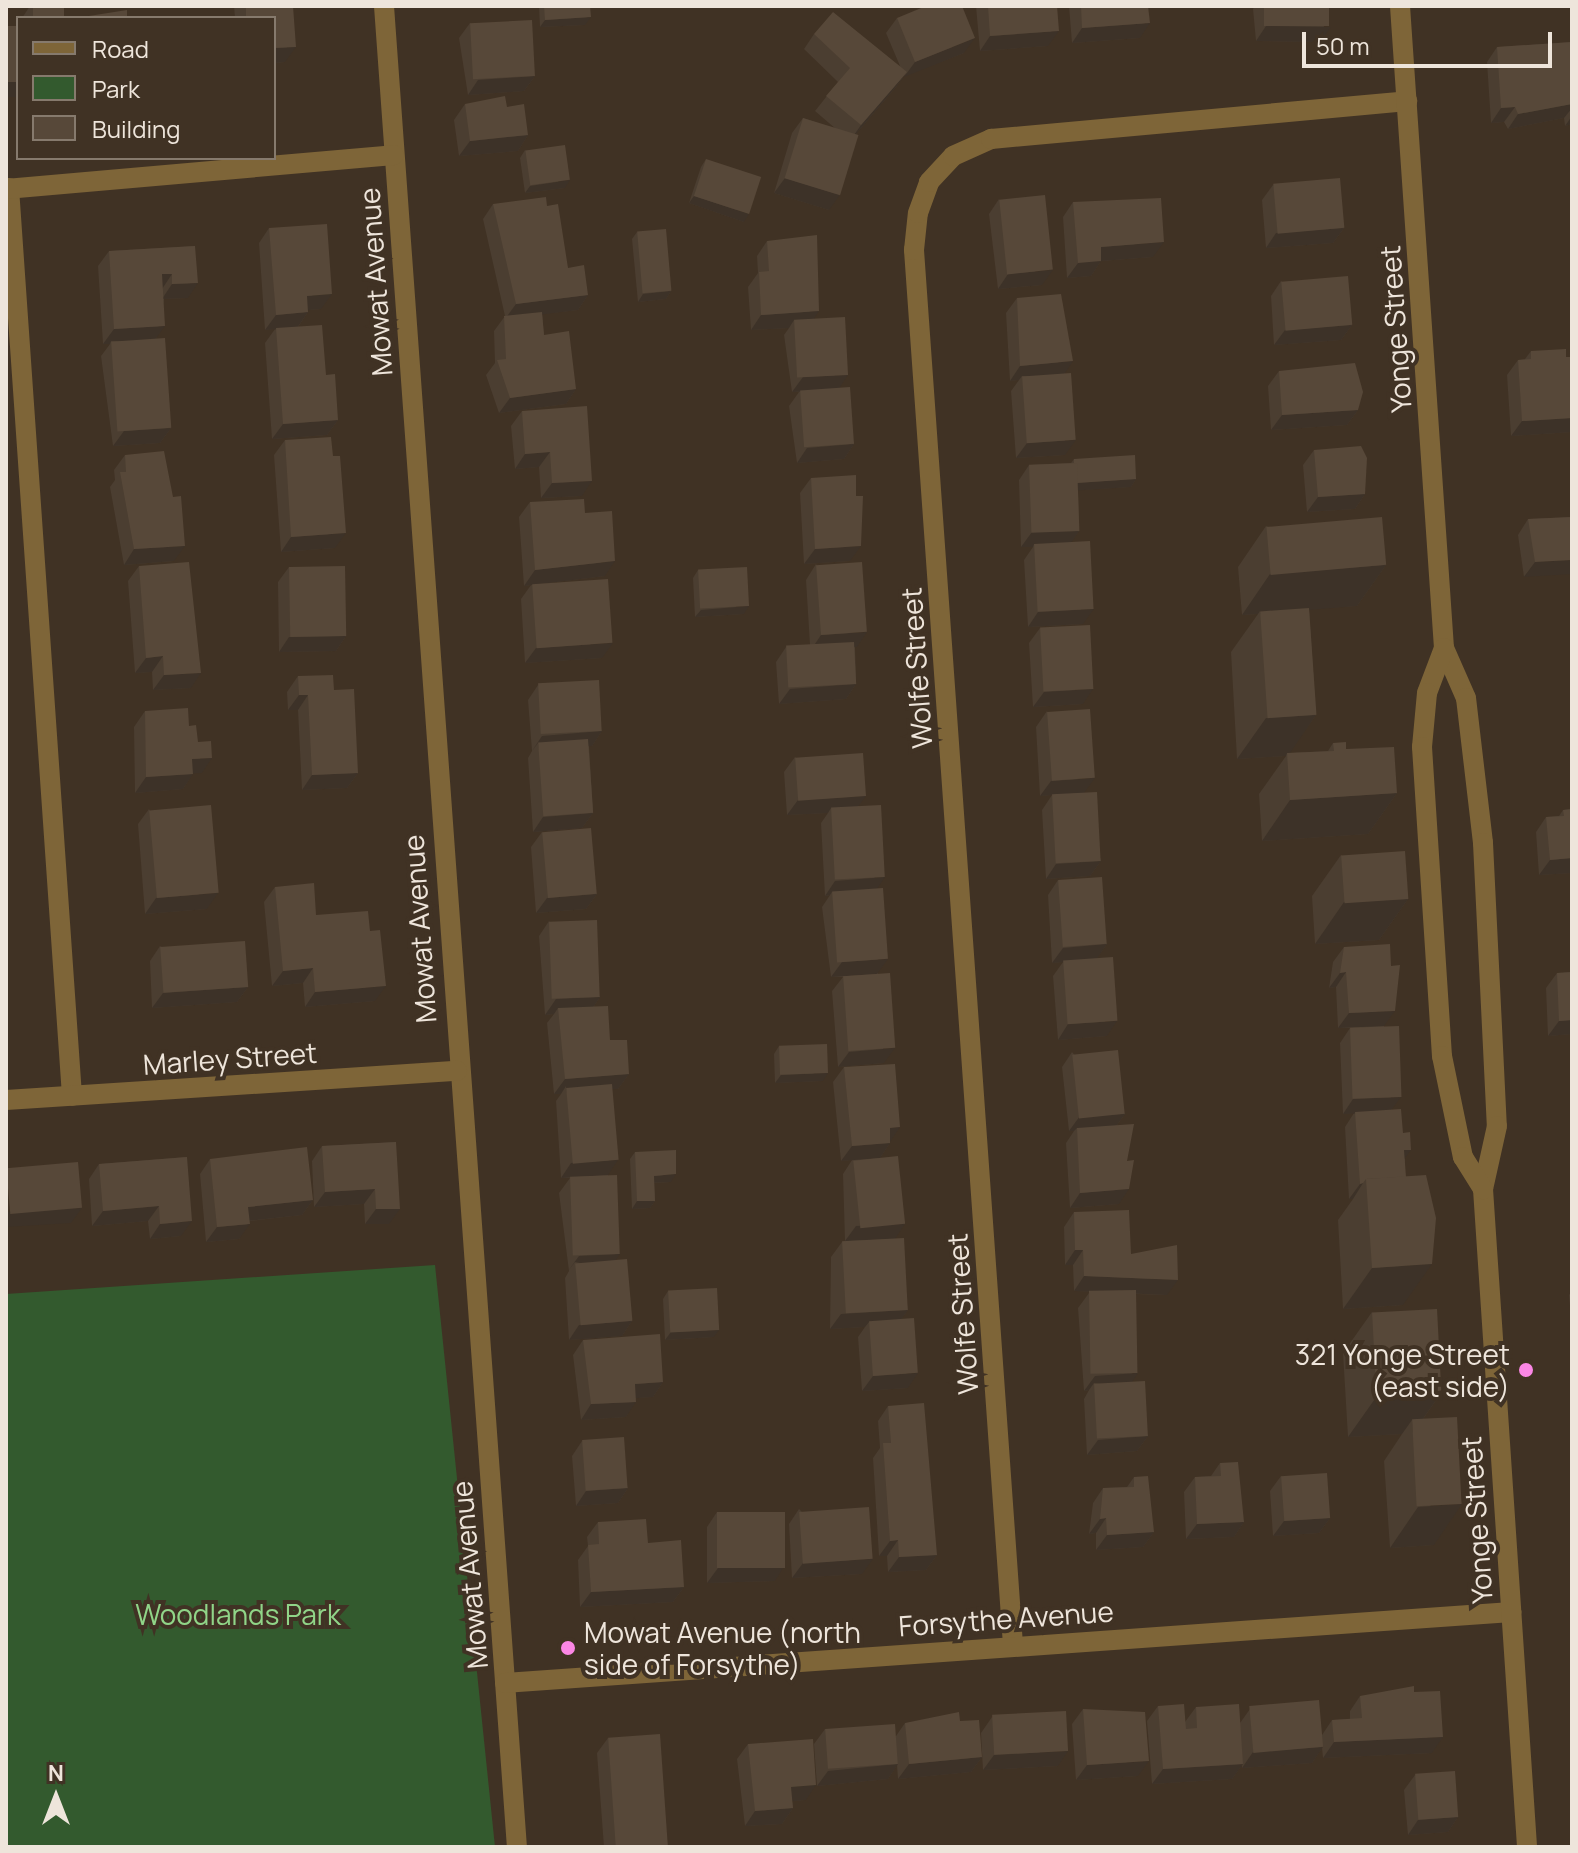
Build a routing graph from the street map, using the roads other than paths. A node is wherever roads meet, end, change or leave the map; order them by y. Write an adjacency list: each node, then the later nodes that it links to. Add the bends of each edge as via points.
1 (384, 6): 4 (street, Mowat Avenue)
2 (1400, 6): 3 (street, Yonge Street)
3 (1407, 101): 6 (street, Yonge Street); 12 (street, Wolfe Street, via 991,139 953,156 929,182 918,213 914,250)
4 (394, 155): 5 (street); 7 (street, Mowat Avenue)
5 (8, 188): 8 (street)
6 (1444, 648): 10 (street, Yonge Street, via 1466,698 1483,843 1497,1126); 10 (street, Yonge Street, via 1427,693 1422,747 1442,1056 1463,1157)
7 (457, 1071): 8 (street, Marley Street); 13 (street, Mowat Avenue)
8 (72, 1096): 9 (street, Marley Street)
9 (6, 1100)
10 (1483, 1189): 11 (street, Yonge Street)
11 (1511, 1612): 12 (street, Forsythe Avenue); 15 (street, Yonge Street)
12 (1013, 1645): 13 (street, Forsythe Avenue)
13 (505, 1683): 14 (street, Mowat Avenue)
14 (517, 1847)
15 (1527, 1847)

